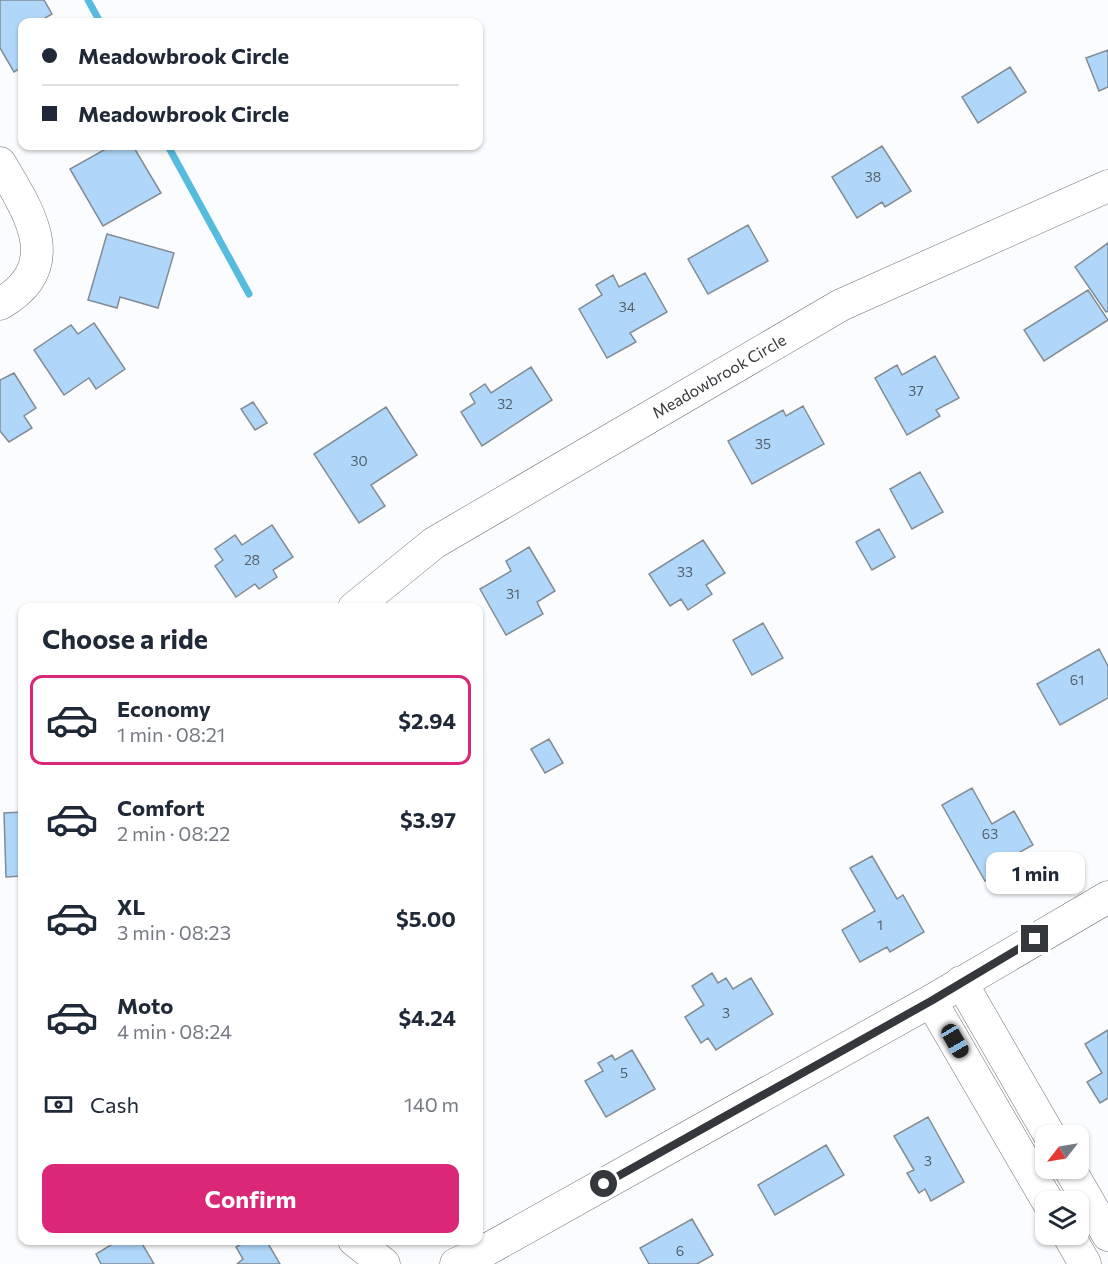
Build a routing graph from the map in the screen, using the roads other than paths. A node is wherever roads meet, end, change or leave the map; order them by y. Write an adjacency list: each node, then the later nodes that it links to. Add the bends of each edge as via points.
1 (0, 163): 3 (street, via 32,221 38,242 35,267 20,290)
2 (1108, 186): 4 (street, Meadowbrook Circle, via 841,305 434,543)
3 (0, 304)
4 (360, 603)
5 (1108, 897): 6 (street)
6 (962, 982): 7 (street); 8 (street)
7 (931, 1001): 10 (street); 15 (street)
8 (1044, 1125)
9 (1075, 1179): 11 (street)
10 (1042, 1191)
11 (1108, 1235)
12 (360, 1245): 14 (street)
13 (1074, 1245): 16 (street)
14 (384, 1264)
15 (456, 1264)
16 (1085, 1264)

